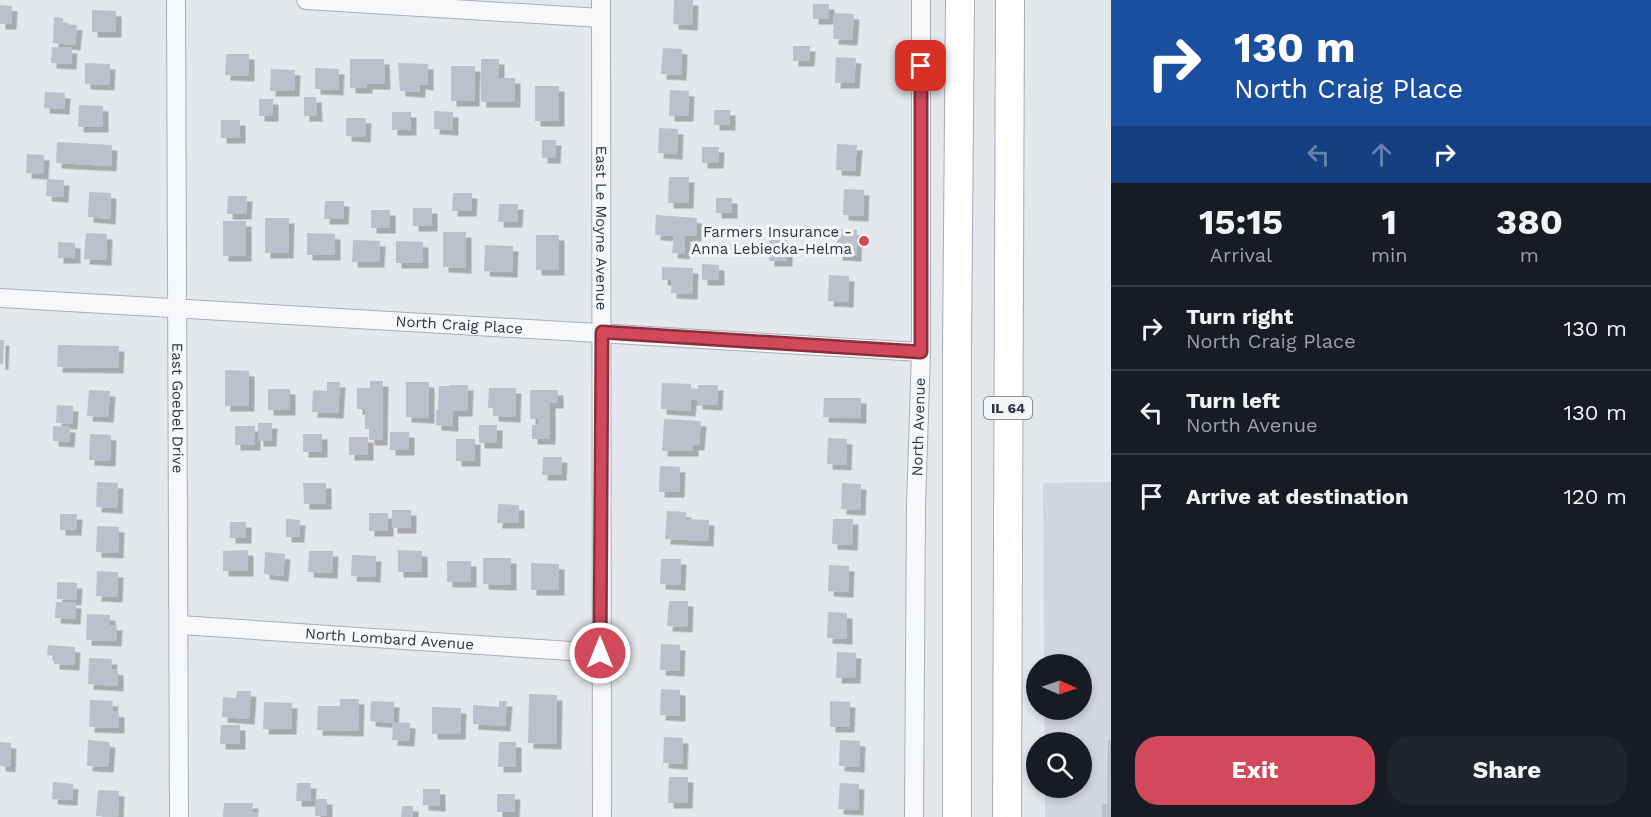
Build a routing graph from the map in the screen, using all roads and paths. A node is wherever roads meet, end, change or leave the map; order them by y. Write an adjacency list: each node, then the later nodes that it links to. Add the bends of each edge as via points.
1 (176, 0): 8 (street, East Goebel Drive)
2 (306, 0): 6 (street)
3 (921, 0): 10 (street, North Avenue)
4 (960, 0): 16 (main road)
5 (1010, 0): 17 (main road, IL 64)
6 (601, 9): 9 (street, East Le Moyne Avenue)
7 (0, 298): 8 (street, North Craig Place)
8 (178, 309): 9 (street, North Craig Place); 11 (street, East Goebel Drive)
9 (602, 332): 10 (street, North Craig Place); 12 (street, East Le Moyne Avenue)
10 (921, 352): 15 (street, North Avenue, via 915,505)
11 (180, 625): 12 (street, North Lombard Avenue); 13 (street, East Goebel Drive)
12 (600, 653): 14 (street, East Le Moyne Avenue)
13 (179, 817)
14 (602, 817)
15 (914, 817)
16 (957, 817)
17 (1006, 817)

